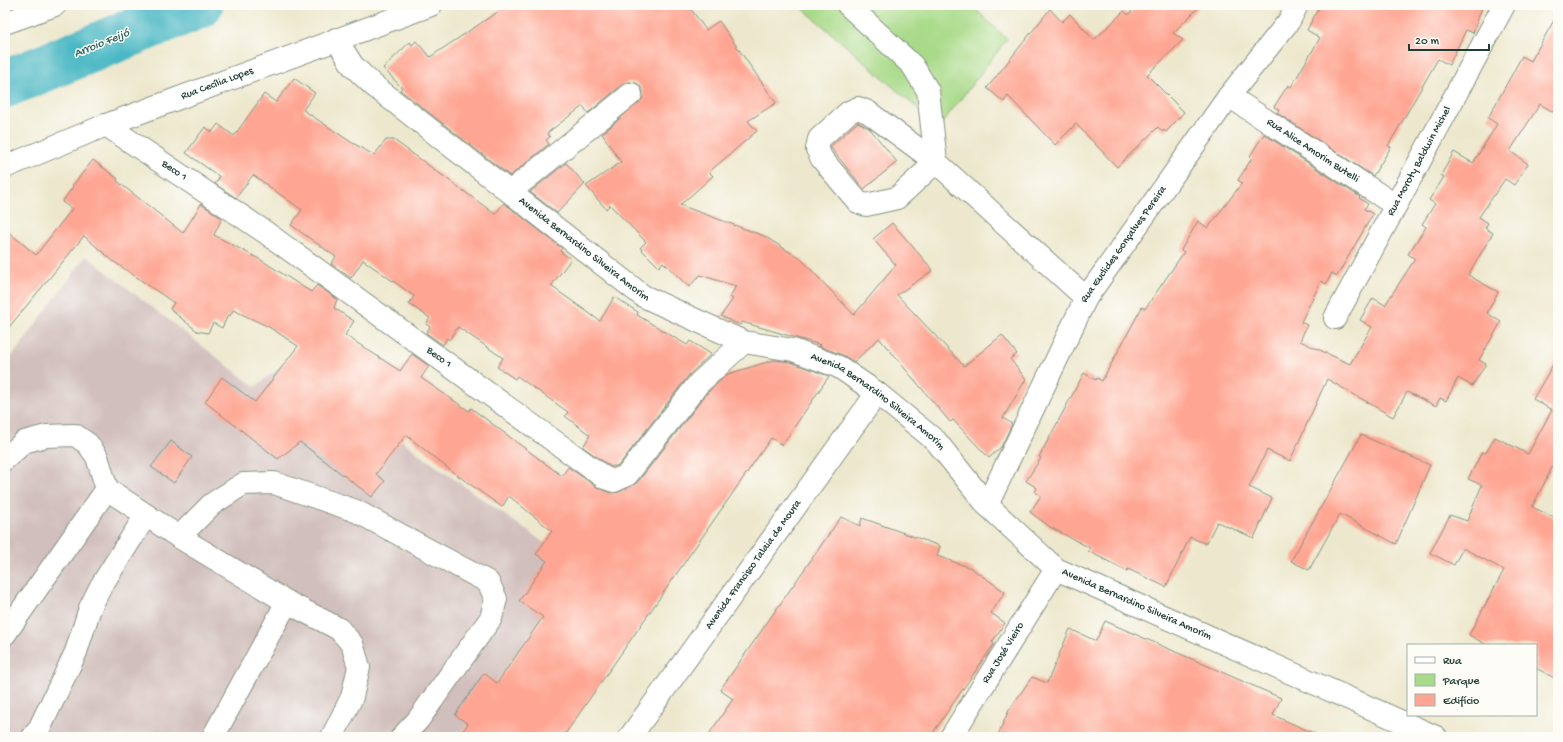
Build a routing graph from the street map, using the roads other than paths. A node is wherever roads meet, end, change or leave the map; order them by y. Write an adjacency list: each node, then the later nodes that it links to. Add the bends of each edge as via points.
1 (55, 5): 6 (street)
2 (431, 5): 7 (street, Rua Cecília Lopes)
3 (848, 5): 11 (street, via 913,66 928,92)
4 (1297, 5): 9 (street, Rua Euclides Gonçalves Pereira, via 1289,21)
5 (1504, 5): 14 (street, Rua Moroty Baldwin Michel)
6 (5, 23)
7 (336, 39): 10 (street, Rua Cecília Lopes); 13 (street, Avenida Bernardino Silveira Amorim, via 353,66 373,85)
8 (631, 94): 13 (street)
9 (1229, 96): 14 (street, Rua Alice Amorim Butelli); 15 (street, Rua Euclides Gonçalves Pereira)
10 (106, 124): 12 (street, Rua Cecília Lopes); 17 (street, Beco 1, via 265,232 605,478 614,481 627,475 699,383)
11 (936, 162): 11 (street, via 868,112 858,108 849,112 819,139 817,149 858,202 866,205 897,198); 15 (street)
12 (5, 167)
13 (511, 191): 17 (street, Avenida Bernardino Silveira Amorim, via 643,296)
14 (1395, 205): 16 (street, Rua Moroty Baldwin Michel)
15 (1086, 298): 21 (street, Rua Euclides Gonçalves Pereira)
16 (1335, 318)
17 (744, 342): 18 (street, Avenida Bernardino Silveira Amorim, via 793,350 839,367)
18 (877, 393): 21 (street, Avenida Bernardino Silveira Amorim, via 936,441); 31 (street, Avenida Francisco Talaia de Moura)
19 (5, 459): 20 (street, via 24,442 46,436 75,435 88,444 97,457)
20 (107, 489): 22 (street); 26 (street)
21 (987, 505): 24 (street, Avenida Bernardino Silveira Amorim)
22 (146, 515): 23 (street); 27 (street, via 101,586 90,608 76,652)
23 (179, 537): 25 (street); 30 (street, via 212,504 243,484 274,483 356,511 488,582 496,599 491,618 418,720)
24 (1056, 569): 32 (street, Rua José Vieiro); 33 (street, Avenida Bernardino Silveira Amorim)
25 (287, 602): 28 (street); 29 (street, via 339,629 352,644 359,667 352,697)
26 (5, 634)
27 (33, 737)
28 (213, 737)
29 (332, 737)
30 (402, 737)
31 (630, 737)
32 (951, 737)
33 (1436, 737)

